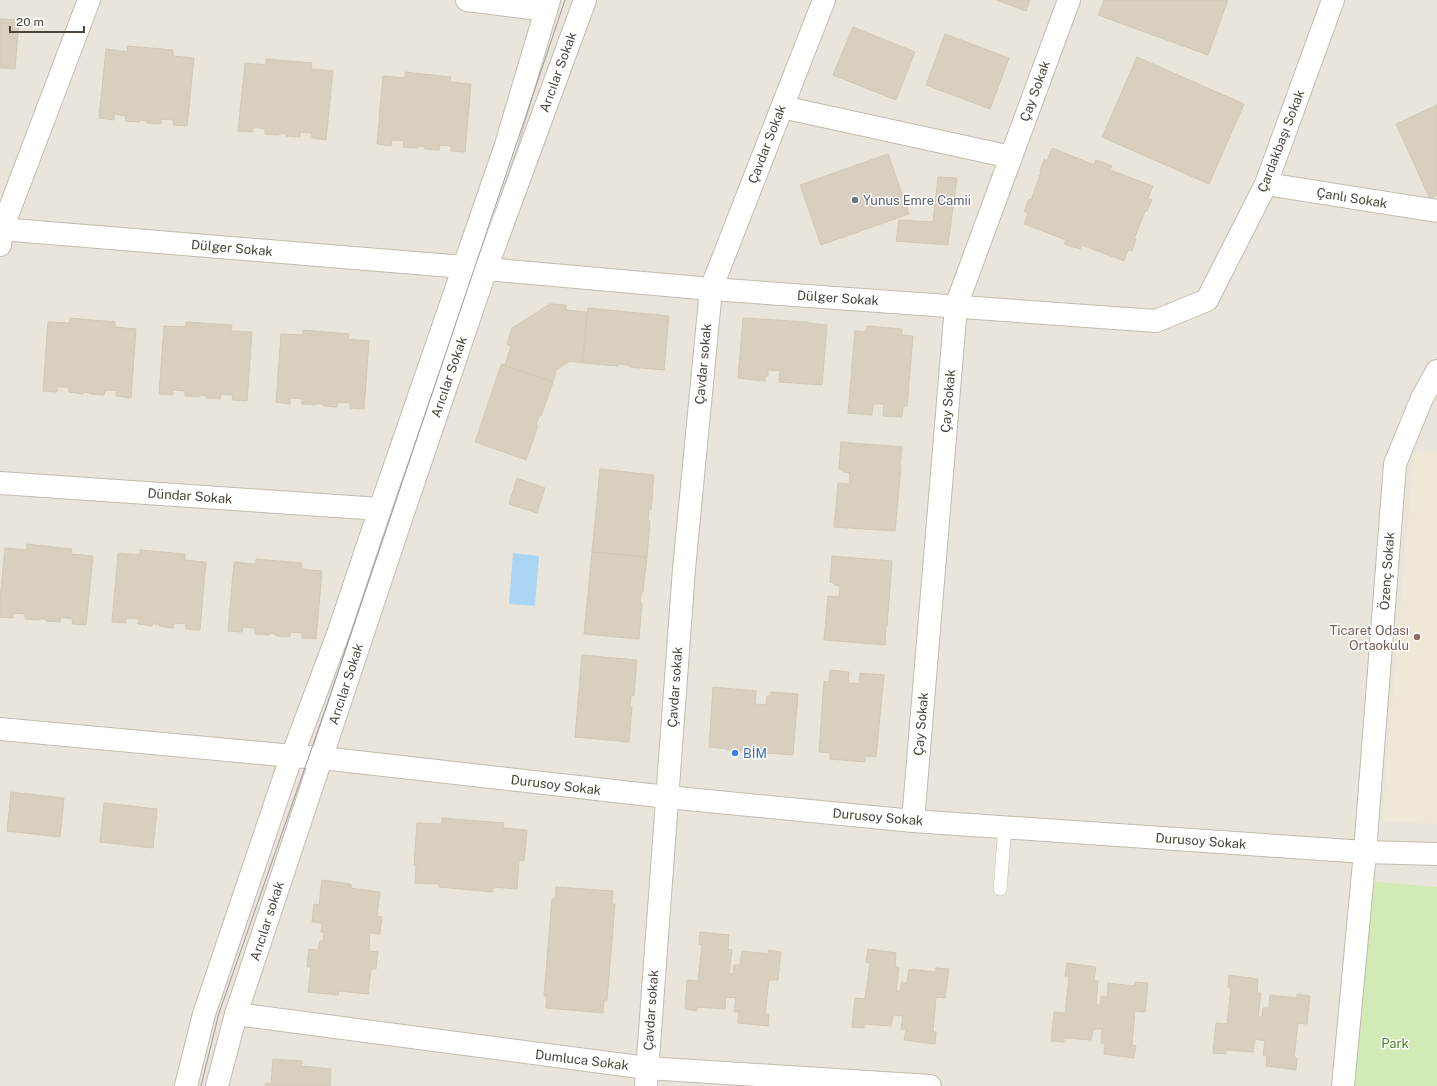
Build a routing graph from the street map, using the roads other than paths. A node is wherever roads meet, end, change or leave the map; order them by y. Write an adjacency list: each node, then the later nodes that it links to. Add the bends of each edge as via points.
1 (89, 0): 12 (street)
2 (467, 0): 7 (street)
3 (585, 0): 14 (street, Arıcılar Sokak)
4 (824, 0): 8 (street, Çavdar Sokak)
5 (1069, 0): 9 (street, Çay Sokak)
6 (1333, 0): 10 (street, Çardakbaşı Sokak)
7 (548, 5): 13 (street, via 506,145)
8 (782, 107): 9 (street); 15 (street, Çavdar Sokak)
9 (1011, 157): 16 (street, Çay Sokak)
10 (1266, 184): 11 (street, Çanlı Sokak); 17 (street, Çardakbaşı Sokak, via 1207,300)
11 (1437, 211)
12 (1, 234): 13 (street, Dülger Sokak)
13 (464, 267): 20 (street)
14 (486, 269): 15 (street, Dülger Sokak); 23 (street, Arıcılar Sokak, via 402,513)
15 (711, 289): 16 (street, Dülger Sokak); 24 (street, Çavdar sokak, via 684,569)
16 (956, 306): 17 (street, Dülger Sokak, via 1156,321); 25 (street, Çay Sokak)
17 (1187, 309)
18 (1437, 371): 27 (street, Özenç Sokak, via 1422,398 1395,464)
19 (0, 483): 20 (street, Dündar Sokak)
20 (380, 509): 22 (street, via 338,634)
21 (0, 729): 22 (street, Durusoy Sokak)
22 (292, 756): 23 (street, Durusoy Sokak); 32 (street, via 204,1014)
23 (322, 758): 24 (street, Durusoy Sokak); 30 (street, Arıcılar sokak)
24 (667, 797): 25 (street, Durusoy Sokak); 31 (street, Çavdar sokak)
25 (913, 821): 26 (street, Durusoy Sokak)
26 (1006, 827): 27 (street, Durusoy Sokak); 29 (lane)
27 (1365, 852): 28 (street, Durusoy Sokak); 35 (street, Özenç Sokak)
28 (1437, 854)
29 (1000, 888)
30 (236, 1014): 31 (street, Dumluca Sokak); 33 (street, Arıcılar sokak)
31 (647, 1077): 34 (street, Dumluca Sokak)
32 (186, 1086)
33 (217, 1086)
34 (930, 1086)
35 (1343, 1086)

